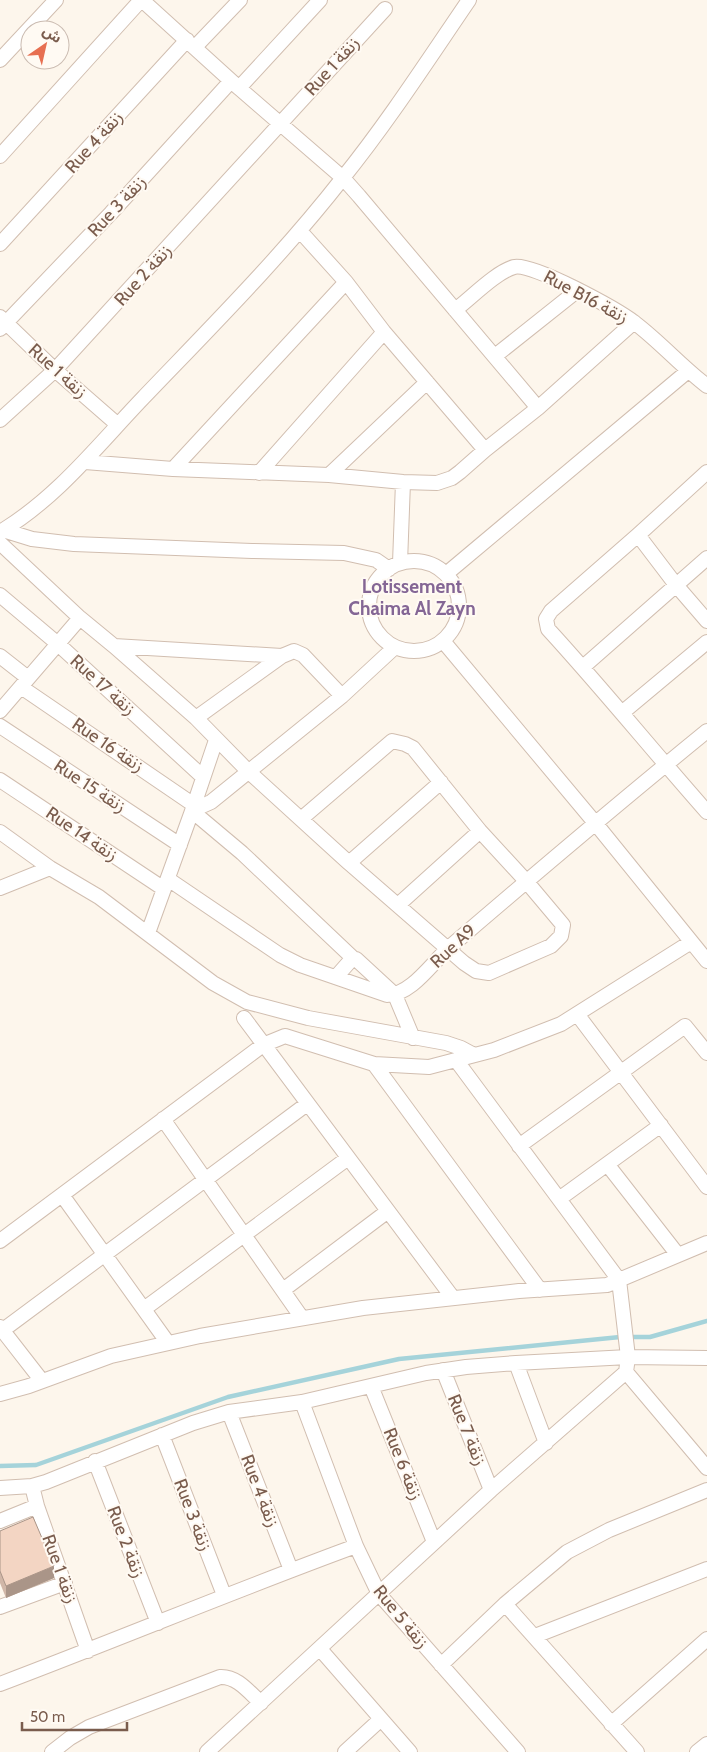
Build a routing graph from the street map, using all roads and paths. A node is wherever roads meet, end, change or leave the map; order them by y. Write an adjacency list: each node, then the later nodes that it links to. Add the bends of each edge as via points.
1 (56, 0): 8 (street)
2 (240, 0): 7 (street)
3 (320, 0): 9 (street)
4 (469, 0): 12 (street)
5 (148, 2): 7 (street); 11 (street)
6 (385, 9): 10 (street, Rue 1 زنقة)
7 (191, 43): 9 (street); 14 (street, Rue 4 زنقة)
8 (0, 60)
9 (235, 85): 10 (street); 19 (street, Rue 3 زنقة)
10 (280, 124): 12 (street); 22 (street, Rue 2 زنقة)
11 (0, 156)
12 (343, 178): 13 (street); 17 (street)
13 (300, 230): 15 (street); 28 (street)
14 (0, 244)
15 (346, 282): 20 (street); 31 (street)
16 (578, 290): 17 (street, Rue B16 زنقة, via 546,274 517,266 504,271); 18 (street, Rue B16 زنقة); 21 (street)
17 (455, 310): 21 (street)
18 (634, 322): 23 (street, Rue B16 زنقة); 26 (street)
19 (2, 323): 22 (street, Rue 1 زنقة)
20 (384, 332): 24 (street); 33 (street)
21 (495, 356): 26 (street)
22 (56, 370): 27 (street, Rue 2 زنقة); 28 (street, Rue 1 زنقة)
23 (688, 371): 25 (street, Rue B16 زنقة); 40 (street)
24 (427, 382): 29 (street); 34 (street)
25 (707, 386)
26 (538, 408): 29 (street)
27 (0, 420)
28 (118, 425): 30 (street)
29 (485, 450): 35 (street, via 452,478 437,483)
30 (85, 462): 31 (street); 36 (street, via 42,503)
31 (173, 469): 33 (street)
32 (707, 472): 37 (street)
33 (259, 473): 34 (street)
34 (329, 475): 35 (street)
35 (403, 482): 39 (street)
36 (1, 535): 39 (street, via 74,544 344,553); 43 (street)
37 (638, 535): 41 (street); 52 (street, via 546,619 548,629)
38 (707, 558): 41 (street)
39 (394, 566): 40 (street, via 412,561 424,562); 49 (street, via 379,578 372,590 370,610 376,629)
40 (446, 574): 45 (street, via 455,586 459,601 456,623)
41 (676, 585): 44 (street); 52 (street)
42 (0, 595): 47 (street, Rue 17 زنقة)
43 (80, 618): 47 (street); 48 (street)
44 (707, 621)
45 (443, 641): 49 (street, via 420,651); 69 (street)
46 (707, 642): 56 (street)
47 (58, 644): 53 (street); 63 (street, Rue 17 زنقة)
48 (114, 646): 51 (street); 57 (street)
49 (396, 647): 54 (street)
50 (0, 656): 53 (street, Rue 16 زنقة)
51 (282, 656): 54 (street, via 294,651 303,654); 57 (street)
52 (583, 667): 56 (street)
53 (25, 683): 55 (street); 66 (street, Rue 16 زنقة)
54 (342, 696): 62 (street)
55 (0, 711)
56 (623, 712): 61 (street)
57 (196, 718): 60 (street)
58 (0, 726): 72 (street, Rue 15 زنقة)
59 (707, 731): 61 (street, Rue A9)
60 (216, 740): 62 (street); 63 (street)
61 (665, 765): 67 (street); 69 (street, Rue A9)
62 (248, 771): 66 (street, via 211,802); 68 (street)
63 (203, 777): 66 (street)
64 (0, 780): 76 (street, Rue 14 زنقة)
65 (440, 782): 68 (street, via 413,748 392,741); 70 (street); 73 (street)
66 (193, 808): 72 (street); 82 (street, Rue 16 زنقة)
67 (707, 812)
68 (301, 819): 73 (street)
69 (596, 824): 75 (street, Rue A9); 80 (street)
70 (480, 831): 75 (street); 78 (street)
71 (0, 832): 74 (street)
72 (180, 845): 76 (street)
73 (349, 863): 78 (street)
74 (50, 868): 77 (street); 79 (street, via 99,897)
75 (526, 881): 81 (street, Rue A9); 81 (street, via 563,925 562,936 558,940 490,973 471,967)
76 (166, 884): 79 (street); 84 (street, via 280,955)
77 (0, 888)
78 (398, 905): 81 (street)
79 (148, 933): 88 (street, via 213,983 246,1002 308,1018)
80 (691, 942): 83 (street); 86 (street)
81 (448, 949): 85 (street, Rue A9, via 414,983)
82 (354, 958): 84 (street); 85 (street, Rue 16 زنقة)
83 (706, 958)
84 (336, 977): 85 (street, via 387,995)
85 (396, 995): 88 (street)
86 (577, 1014): 91 (street, via 561,1024); 94 (street)
87 (244, 1018): 89 (street)
88 (413, 1038): 91 (street, via 446,1043)
89 (263, 1045): 93 (street, via 285,1036); 95 (street); 96 (street)
90 (707, 1053): 94 (street, via 685,1026)
91 (474, 1055): 92 (street)
92 (456, 1060): 93 (street, via 429,1066); 98 (street)
93 (374, 1064): 113 (street)
94 (621, 1072): 97 (street); 98 (street)
95 (308, 1104): 99 (street); 101 (street)
96 (163, 1119): 101 (street); 103 (street)
97 (661, 1125): 100 (street); 102 (street)
98 (519, 1146): 104 (street)
99 (348, 1158): 105 (street); 106 (street)
100 (607, 1164): 104 (street); 110 (street)
101 (205, 1180): 106 (street); 109 (street)
102 (706, 1184)
103 (62, 1195): 107 (street); 109 (street)
104 (558, 1199): 111 (street)
105 (388, 1211): 112 (street); 114 (street)
106 (244, 1235): 112 (street); 115 (street)
107 (0, 1241)
108 (707, 1243): 110 (street)
109 (104, 1254): 115 (street); 117 (street)
110 (678, 1255): 111 (street)
111 (619, 1280): 113 (street, via 607,1285); 119 (street)
112 (283, 1290): 116 (street)
113 (540, 1290): 114 (street)
114 (453, 1298): 116 (street)
115 (144, 1309): 118 (street)
116 (302, 1318): 118 (street)
117 (2, 1328): 124 (street)
118 (168, 1343): 124 (street, via 110,1356)
119 (628, 1357): 120 (street); 121 (street); 123 (street)
120 (707, 1358)
121 (516, 1363): 122 (street); 130 (street)
122 (443, 1370): 125 (street); 135 (street, Rue 7 زنقة)
123 (626, 1372): 130 (street); 132 (street)
124 (42, 1381): 126 (street)
125 (371, 1386): 127 (street); 139 (street, Rue 6 زنقة)
126 (0, 1394)
127 (302, 1402): 128 (street); 140 (street, Rue 5 زنقة)
128 (229, 1412): 129 (street); 142 (street, Rue 4 زنقة)
129 (162, 1435): 131 (street); 145 (street, Rue 3 زنقة)
130 (546, 1443): 135 (street)
131 (94, 1461): 133 (street); 148 (street, Rue 2 زنقة)
132 (707, 1468)
133 (32, 1486): 134 (street); 137 (street, Rue 1 زنقة)
134 (0, 1488)
135 (491, 1490): 139 (street)
136 (707, 1490): 146 (street, via 609,1530 567,1552)
137 (37, 1506): 138 (street); 143 (street, Rue 1 زنقة)
138 (0, 1521)
139 (434, 1542): 144 (street)
140 (356, 1546): 142 (street); 144 (street, Rue 5 زنقة)
141 (707, 1569): 149 (street)
142 (291, 1570): 145 (street)
143 (65, 1583): 147 (street); 152 (street, Rue 1 زنقة)
144 (379, 1594): 151 (street); 153 (street, Rue 5 زنقة)
145 (224, 1596): 148 (street)
146 (506, 1604): 149 (street); 153 (street)
147 (0, 1607)
148 (158, 1623): 152 (street)
149 (535, 1636): 157 (street)
150 (707, 1639): 157 (street)
151 (320, 1648): 155 (street); 156 (street)
152 (88, 1651): 154 (street)
153 (441, 1665): 163 (street, Rue 5 زنقة)
154 (0, 1684)
155 (261, 1703): 159 (street, via 232,1677 220,1676 88,1728); 160 (street)
156 (381, 1720): 161 (street); 162 (street)
157 (611, 1724): 164 (street)
158 (707, 1744): 165 (street)
159 (52, 1752)
160 (207, 1752)
161 (344, 1752)
162 (410, 1752)
163 (518, 1752)
164 (637, 1752)
165 (697, 1752)

